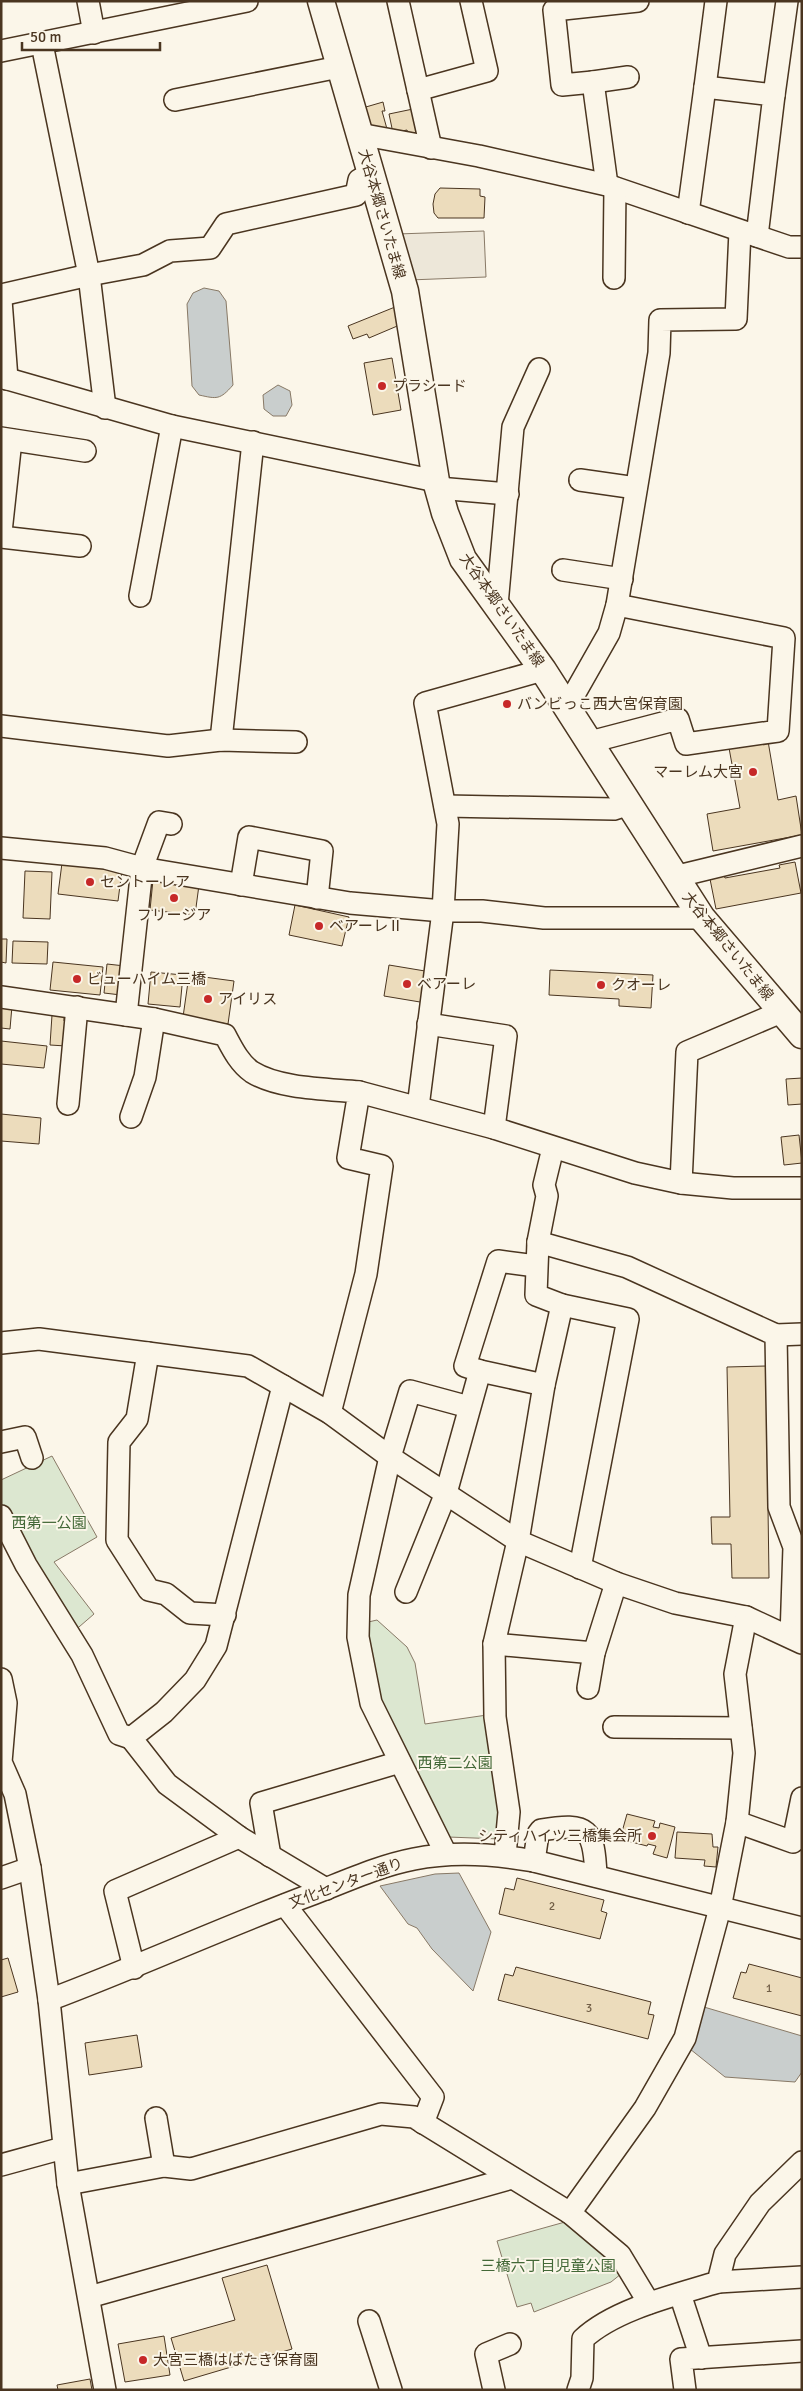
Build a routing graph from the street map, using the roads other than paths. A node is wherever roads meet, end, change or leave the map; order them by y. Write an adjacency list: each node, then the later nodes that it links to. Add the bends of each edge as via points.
1 (88, 1): 9 (street)
2 (247, 1): 9 (street)
3 (321, 1): 12 (main road, 大谷本郷さいたま線)
4 (398, 1): 16 (street)
5 (471, 1): 16 (street, via 487,71)
6 (716, 1): 15 (street)
7 (787, 1): 17 (street)
8 (629, 2): 14 (street, via 554,10 562,85)
9 (94, 33): 10 (street)
10 (42, 44): 11 (street); 26 (street)
11 (1, 51)
12 (339, 67): 18 (street); 19 (main road, 大谷本郷さいたま線)
13 (628, 77): 14 (street)
14 (593, 82): 22 (street)
15 (705, 87): 17 (street); 23 (street)
16 (418, 90): 20 (street)
17 (774, 95): 24 (street)
18 (175, 100)
19 (359, 134): 20 (street); 21 (main road, 大谷本郷さいたま線)
20 (431, 148): 22 (street)
21 (370, 174): 26 (street, via 359,180 356,195 226,224 210,248 170,251 143,265); 38 (main road, 大谷本郷さいたま線, via 404,291)
22 (611, 187): 23 (street); 27 (street)
23 (688, 213): 24 (street)
24 (748, 233): 25 (street, via 789,247); 39 (street, via 736,319 660,320 659,353)
25 (802, 247)
26 (88, 274): 28 (street); 32 (street)
27 (614, 278)
28 (1, 295)
29 (1, 300): 31 (street)
30 (539, 369): 40 (street, via 513,427)
31 (4, 378): 32 (street)
32 (105, 408): 33 (street)
33 (172, 426): 35 (street); 46 (street)
34 (6, 439): 36 (street); 41 (street)
35 (253, 442): 38 (street); 52 (street)
36 (85, 451)
37 (580, 480): 39 (street)
38 (437, 484): 40 (street); 47 (main road, 大谷本郷さいたま線, via 463,558)
39 (636, 488): 45 (street)
40 (508, 494): 47 (street)
41 (1, 532)
42 (1, 537): 43 (street)
43 (80, 546)
44 (563, 570): 45 (street)
45 (622, 579): 48 (street)
46 (140, 596)
47 (497, 605): 49 (main road, 大谷本郷さいたま線)
48 (617, 605): 50 (street, via 609,633); 54 (street, via 784,638 778,732 686,744 678,718)
49 (543, 670): 50 (main road, 大谷本郷さいたま線); 56 (street, via 426,703)
50 (567, 707): 54 (main road, 大谷本郷さいたま線)
51 (1, 726): 52 (street, via 168,746)
52 (221, 740): 53 (street)
53 (296, 742)
54 (590, 742): 55 (main road, 大谷本郷さいたま線)
55 (629, 804): 56 (street, via 614,809); 61 (main road, 大谷本郷さいたま線)
56 (445, 806): 64 (street, via 448,824)
57 (171, 824): 60 (street, via 159,822)
58 (802, 846): 61 (street)
59 (1, 848): 60 (street, via 104,858)
60 (142, 868): 62 (street); 69 (street)
61 (674, 877): 65 (main road, 大谷本郷さいたま線)
62 (241, 885): 63 (street); 63 (street, via 249,837 322,851)
63 (317, 898): 64 (street)
64 (443, 912): 65 (street, via 482,911 544,918); 71 (street)
65 (702, 918): 68 (main road, 大谷本郷さいたま線)
66 (1, 997): 67 (street)
67 (77, 1007): 69 (street); 74 (street)
68 (781, 1012): 72 (main road, 大谷本郷さいたま線); 79 (street, via 687,1052)
69 (126, 1015): 70 (street)
70 (154, 1019): 73 (street, via 225,1035 235,1055 252,1072 288,1086); 76 (street, via 145,1077)
71 (428, 1024): 75 (street); 77 (street, via 506,1036)
72 (802, 1035)
73 (359, 1092): 75 (street); 92 (street, via 348,1158 382,1166 366,1274)
74 (68, 1104)
75 (418, 1106): 77 (street)
76 (131, 1117)
77 (494, 1128): 78 (street)
78 (553, 1148): 79 (street); 81 (street, via 544,1185 547,1196)
79 (681, 1183): 80 (street, via 733,1188)
80 (802, 1188)
81 (538, 1242): 82 (street); 85 (street, via 627,1267)
82 (536, 1266): 83 (street, via 536,1295); 88 (street, via 498,1260 465,1366)
83 (562, 1305): 89 (street); 99 (street, via 628,1319)
84 (802, 1334): 85 (street)
85 (776, 1335): 104 (street, via 779,1507 794,1547)
86 (1, 1343): 87 (street, via 39,1338)
87 (148, 1353): 90 (street, via 248,1366); 102 (street, via 138,1419 118,1442 117,1540 149,1590 166,1594 190,1613)
88 (480, 1371): 89 (street); 91 (street)
89 (544, 1385): 98 (street)
90 (283, 1386): 92 (street); 102 (street)
91 (469, 1407): 94 (street, via 410,1391); 96 (street)
92 (330, 1413): 94 (street)
93 (1, 1442): 95 (street, via 25,1437)
94 (390, 1457): 96 (street); 112 (street, via 359,1595 358,1636 371,1703)
95 (32, 1458)
96 (446, 1493): 98 (street); 101 (street)
97 (1, 1516): 111 (street, via 26,1565 82,1655 119,1734)
98 (518, 1541): 99 (street); 105 (street)
99 (580, 1568): 100 (street)
100 (616, 1583): 103 (street, via 675,1603); 106 (street)
101 (406, 1592)
102 (224, 1615): 111 (street, via 216,1646 195,1680 164,1712)
103 (746, 1617): 104 (street); 110 (street, via 735,1674)
104 (796, 1640)
105 (494, 1644): 106 (street); 118 (street, via 495,1717 509,1812)
106 (594, 1653): 108 (street)
107 (1, 1679): 113 (street, via 6,1703 1,1762)
108 (588, 1688)
109 (614, 1728): 110 (street)
110 (741, 1728): 115 (street, via 744,1754)
111 (131, 1738): 116 (street, via 167,1784)
112 (400, 1762): 117 (street); 119 (street, via 261,1803)
113 (8, 1797): 121 (street)
114 (802, 1798): 115 (street, via 793,1842)
115 (737, 1822): 126 (street)
116 (240, 1837): 119 (street); 128 (street, via 115,1891)
117 (446, 1854): 118 (street, 文化センター通り); 124 (street, 文化センター通り, via 389,1865)
118 (505, 1855): 120 (street, 文化センター通り)
119 (270, 1856): 124 (street)
120 (534, 1861): 122 (street, 文化センター通り); 122 (street, via 541,1830 573,1826 593,1841)
121 (30, 1868): 123 (street); 129 (street)
122 (596, 1876): 126 (street, 文化センター通り)
123 (1, 1878)
124 (326, 1889): 125 (street, 文化センター通り)
125 (285, 1905): 128 (street, 文化センター通り); 131 (street, via 433,2098)
126 (720, 1908): 127 (street, 文化センター通り); 138 (street, via 685,2038 645,2108)
127 (802, 1928)
128 (134, 1968): 129 (street, 文化センター通り)
129 (49, 2000): 132 (street)
130 (156, 2118): 135 (street)
131 (423, 2122): 135 (street, via 414,2117 381,2114 191,2169); 136 (street)
132 (63, 2148): 134 (street); 137 (street)
133 (802, 2162): 140 (street, via 760,2202 725,2254)
134 (1, 2165)
135 (164, 2166): 137 (street)
136 (512, 2178): 138 (street); 142 (street)
137 (68, 2184): 142 (street)
138 (570, 2213): 143 (street, via 620,2255)
139 (802, 2277): 140 (street)
140 (718, 2282): 141 (street)
141 (680, 2294): 143 (street); 147 (street)
142 (89, 2297): 148 (street)
143 (649, 2303): 151 (street, via 593,2329 583,2339 582,2378)
144 (370, 2322): 149 (street)
145 (510, 2344): 150 (street, via 486,2354)
146 (802, 2351): 147 (street)
147 (701, 2358): 152 (street, via 681,2359)
148 (104, 2390)
149 (391, 2390)
150 (494, 2390)
151 (578, 2390)
152 (685, 2390)

